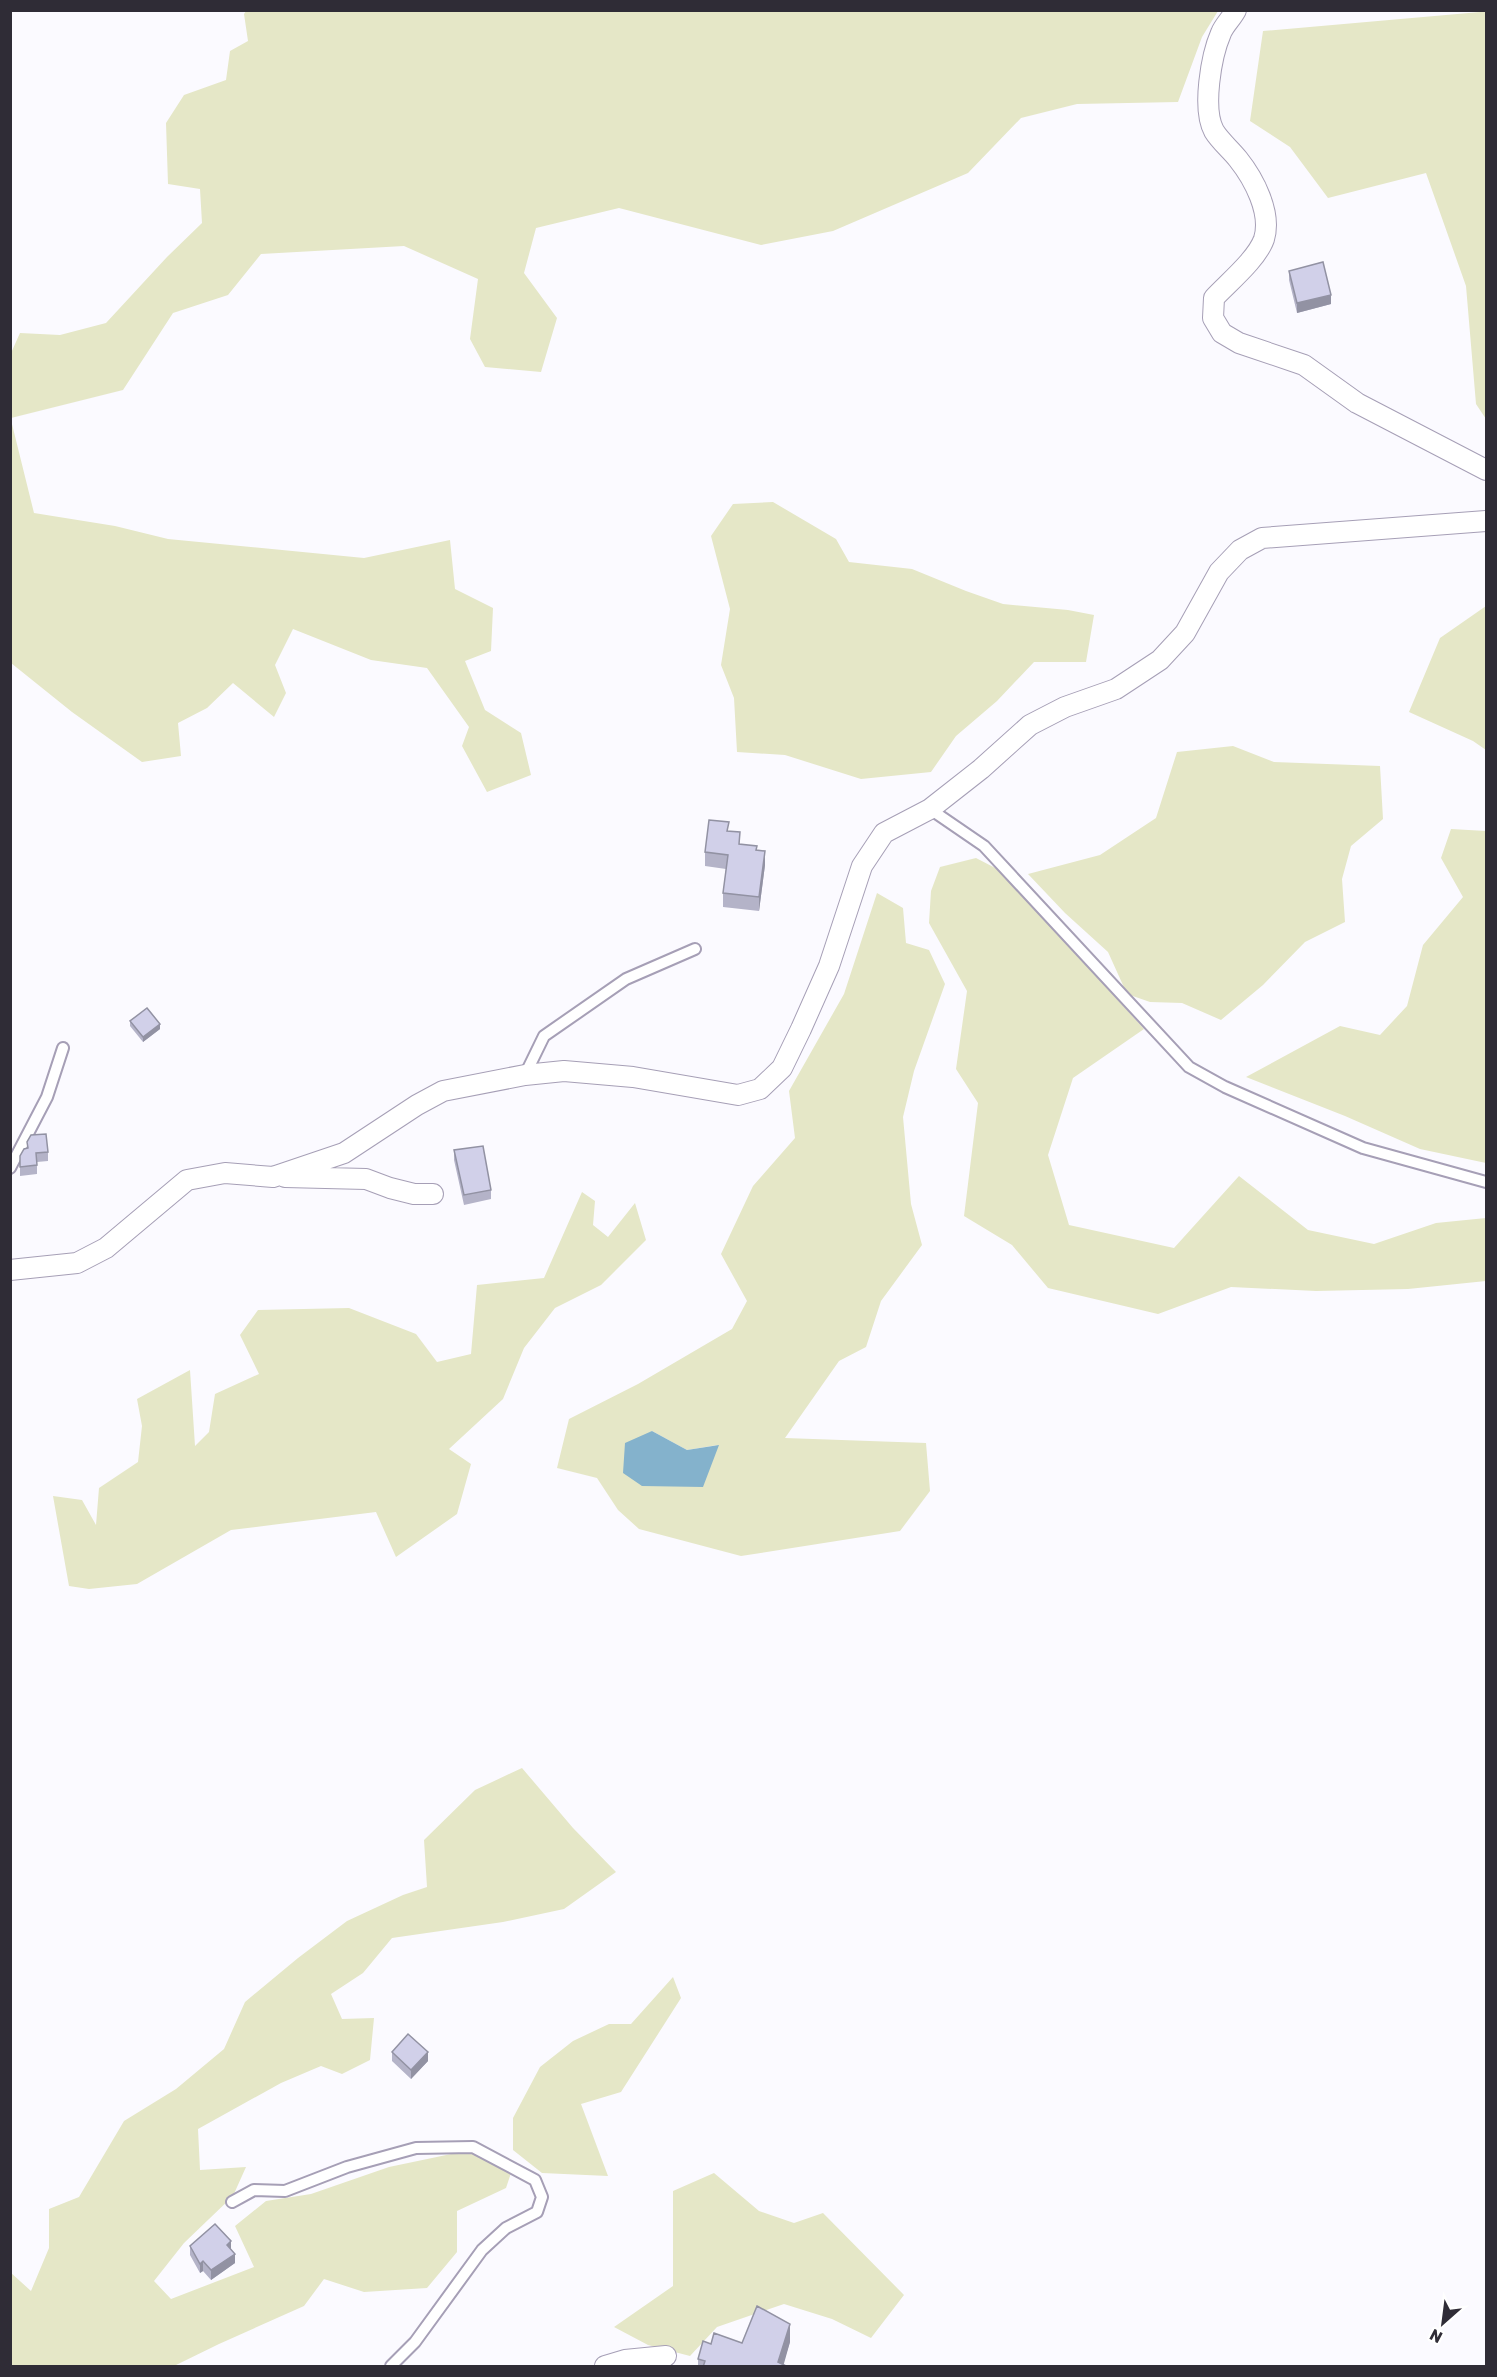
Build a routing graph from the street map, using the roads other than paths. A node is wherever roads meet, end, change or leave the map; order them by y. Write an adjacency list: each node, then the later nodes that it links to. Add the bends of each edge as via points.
1 (1236, 10): 2 (street, via 1221,33 1208,86 1209,112 1214,131 1254,184 1266,220 1264,239 1255,255 1214,298 1213,318 1222,333 1239,343 1304,365 1357,403)
2 (1486, 470)
3 (1486, 521): 4 (street, via 1262,538 1240,550 1219,572 1185,633 1160,660 1116,689 1065,707 1030,725)
4 (930, 809): 7 (street, via 884,833 862,866 828,966 801,1029 782,1068 760,1089 738,1095 621,1076 564,1071); 10 (lane, via 984,846 1190,1067 1225,1087 1363,1148)
5 (695, 949): 7 (lane, via 626,979 544,1036)
6 (63, 1048): 8 (lane, via 47,1097)
7 (525, 1075): 9 (street, via 443,1091 344,1153)
8 (10, 1168)
9 (273, 1177): 11 (street, via 366,1179 414,1194); 12 (street, via 225,1173 187,1180 106,1248 77,1263)
10 (1486, 1182)
11 (433, 1194)
12 (10, 1270)
13 (232, 2202): 15 (lane, via 254,2190 285,2191 347,2167 416,2148 473,2147 535,2180 542,2197 537,2212 506,2228 482,2250 415,2342)
14 (666, 2356): 16 (street, via 625,2360)
15 (391, 2367)
16 (605, 2367)

